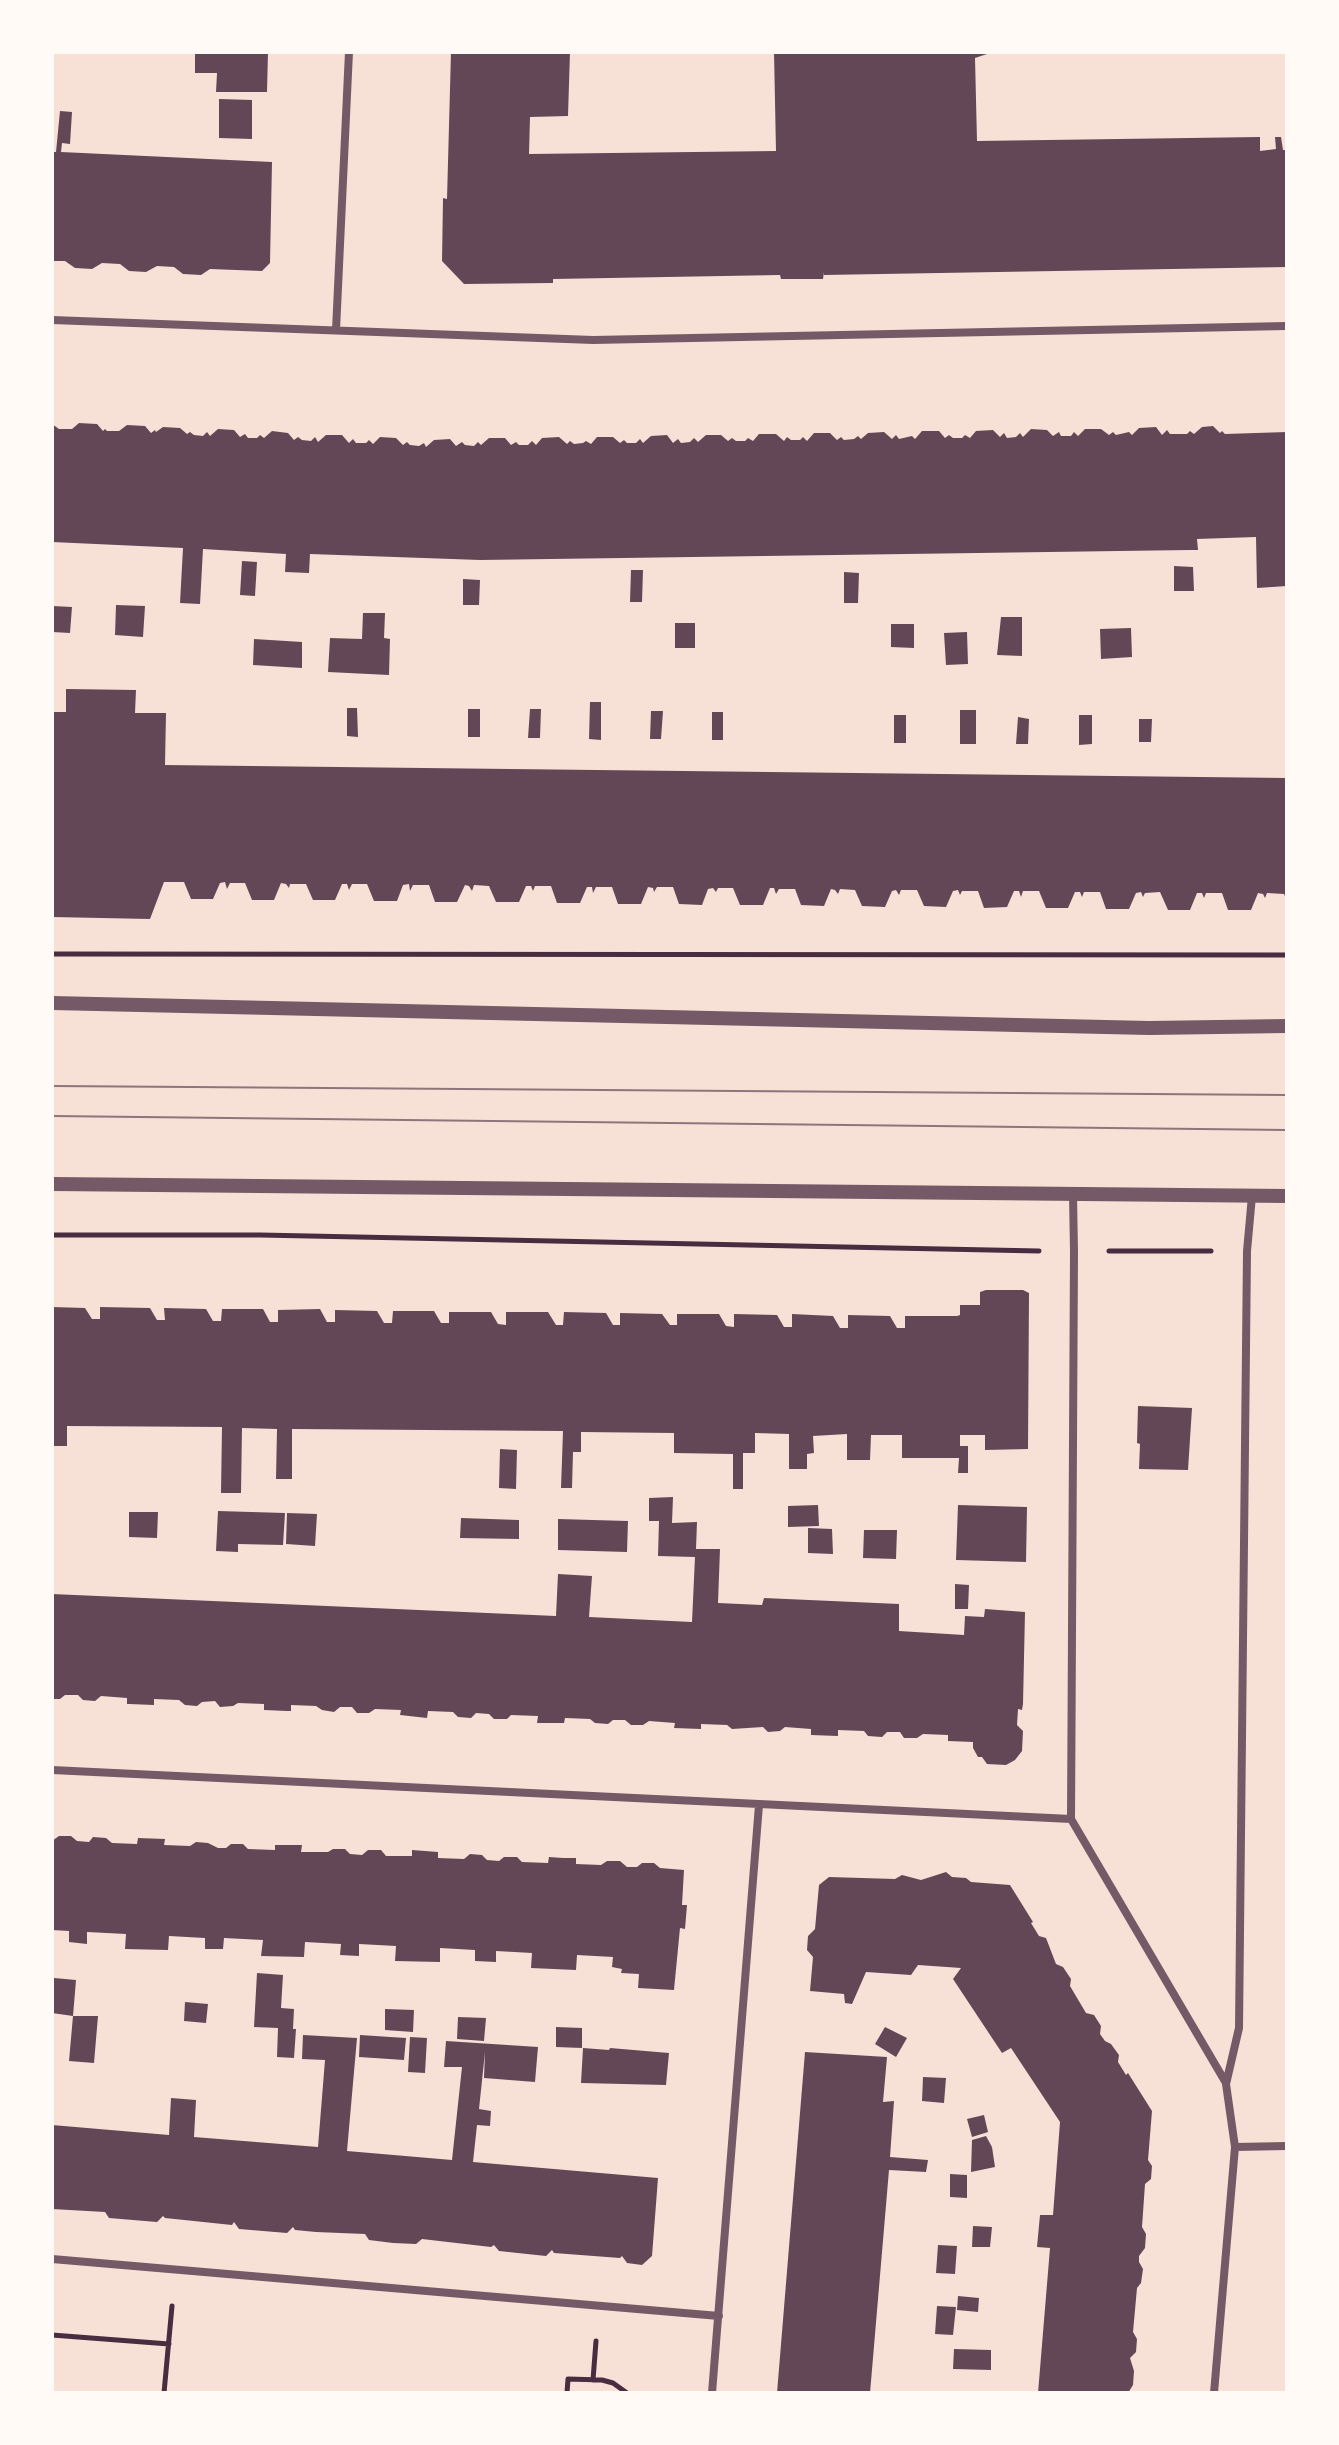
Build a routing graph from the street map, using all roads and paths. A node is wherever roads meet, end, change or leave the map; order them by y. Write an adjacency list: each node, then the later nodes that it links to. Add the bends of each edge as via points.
1 (349, 52): 4 (street)
2 (52, 320): 4 (street)
3 (1287, 326): 4 (street, via 593,340)
4 (336, 330)
5 (52, 954): 6 (path)
6 (1287, 955)
7 (52, 1003): 8 (street, via 1149,1028)
8 (1287, 1026)
9 (52, 1184): 10 (street)
10 (1073, 1194): 11 (street); 15 (street)
11 (1252, 1196): 12 (street); 14 (street)
12 (1287, 1196)
13 (52, 1235): 15 (path)
14 (1247, 1251): 15 (path); 19 (street, via 1239,2028)
15 (1074, 1252): 18 (street)
16 (52, 1770): 17 (street)
17 (759, 1805): 18 (street); 24 (street)
18 (1071, 1819): 19 (street)
19 (1226, 2084): 21 (street)
20 (1287, 2146): 21 (street)
21 (1235, 2147): 31 (street)
22 (52, 2259): 23 (street)
23 (175, 2269): 24 (street); 26 (path)
24 (719, 2316): 30 (street)
25 (52, 2335): 26 (path)
26 (169, 2344): 27 (path)
27 (164, 2393)
28 (567, 2393): 29 (path, via 568,2379 602,2380)
29 (627, 2393)
30 (712, 2393)
31 (1214, 2393)

